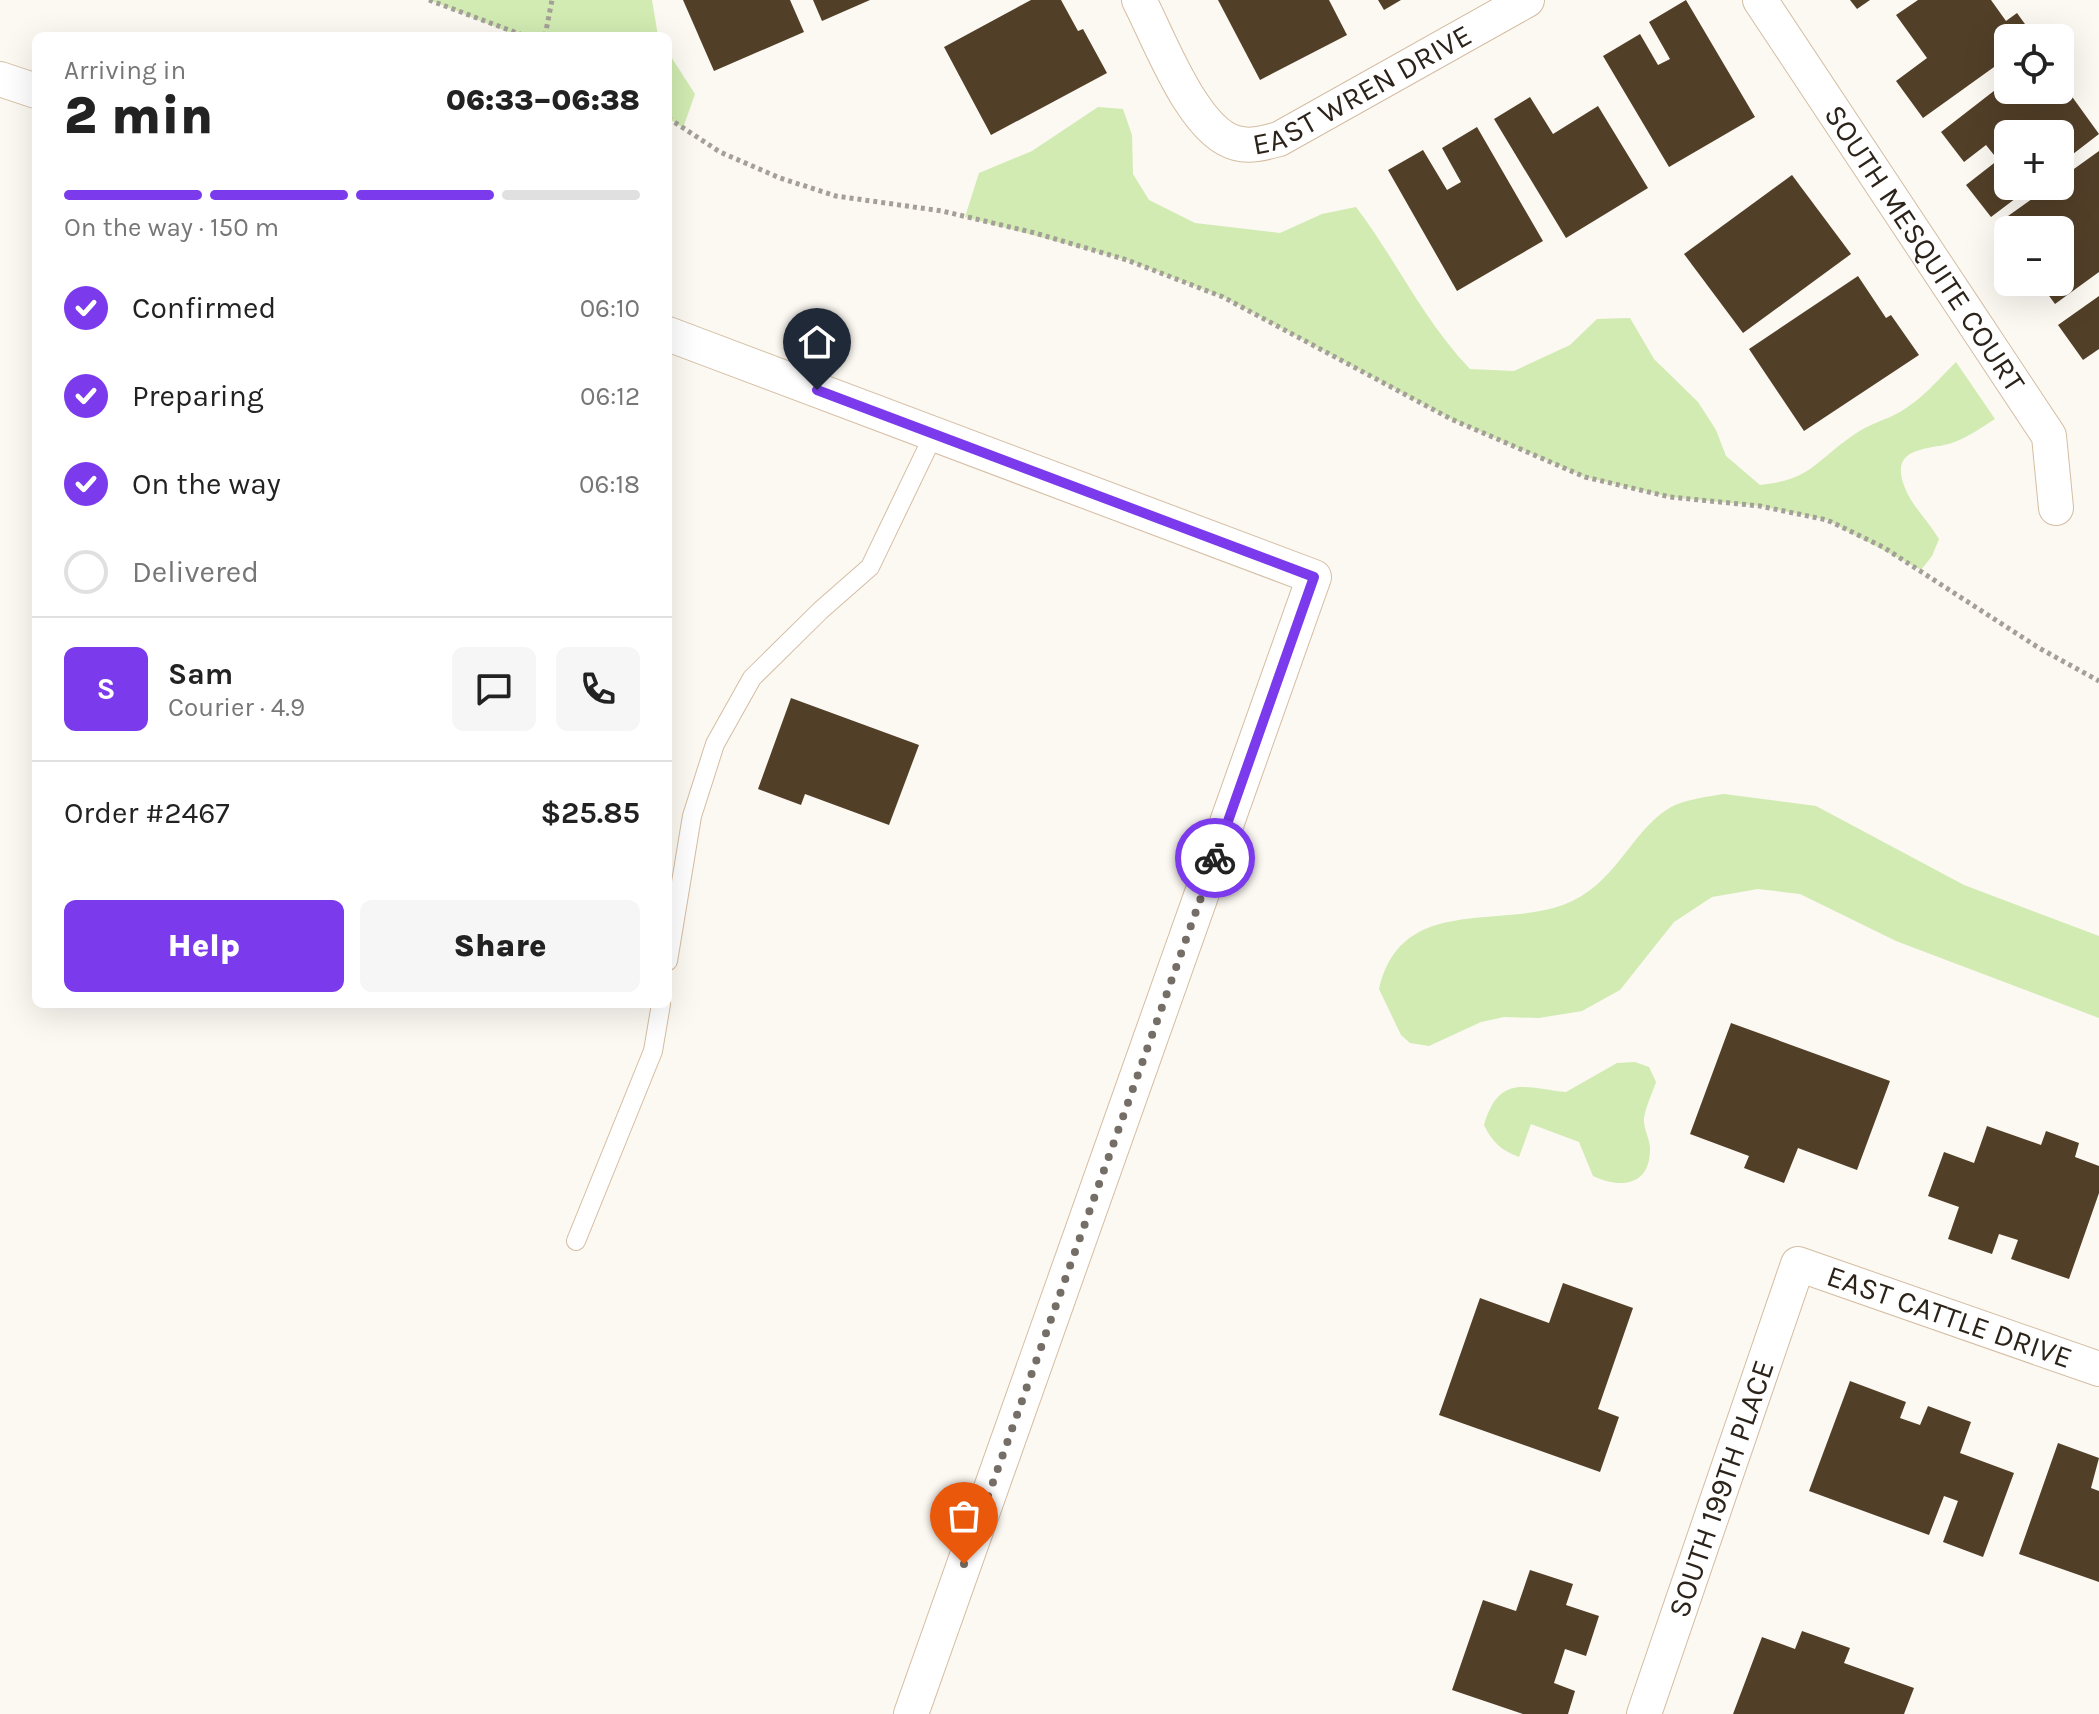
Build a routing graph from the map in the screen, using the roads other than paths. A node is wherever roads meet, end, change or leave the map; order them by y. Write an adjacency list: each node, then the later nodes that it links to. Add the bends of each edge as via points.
1 (1139, 0): 2 (street, EAST WREN DRIVE, via 1198,114 1217,134 1252,145 1279,139)
2 (1527, 0)
3 (1760, 0): 8 (street, SOUTH MESQUITE COURT, via 2049,436)
4 (0, 79): 5 (street)
5 (32, 90)
6 (672, 336): 7 (street)
7 (934, 434): 9 (lane, via 870,567 752,678 715,744 692,816); 14 (street, via 1314,577)
8 (2056, 508)
9 (672, 937)
10 (660, 1008): 11 (lane, via 653,1051)
11 (576, 1241)
12 (1798, 1264): 13 (street, EAST CATTLE DRIVE); 15 (street, SOUTH 199TH PLACE)
13 (2099, 1369)
14 (911, 1714)
15 (1644, 1714)

